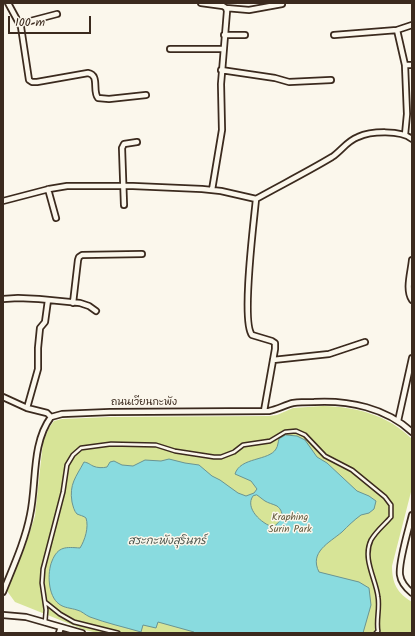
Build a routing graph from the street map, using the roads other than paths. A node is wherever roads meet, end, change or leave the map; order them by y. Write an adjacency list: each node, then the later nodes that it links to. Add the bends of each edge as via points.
1 (8, 3): 6 (street)
2 (201, 3): 4 (street)
3 (282, 4): 4 (street, via 249,10)
4 (226, 8): 9 (street)
5 (57, 14): 6 (street)
6 (19, 24): 18 (street, via 27,75 32,82 88,73 94,77 98,98)
7 (412, 25): 8 (street)
8 (397, 30): 11 (street); 15 (street)
9 (224, 35): 10 (street); 13 (street)
10 (245, 35)
11 (334, 35)
12 (170, 49): 13 (street)
13 (223, 49): 16 (street)
14 (412, 65): 15 (street)
15 (404, 66): 19 (street, via 407,114)
16 (222, 70): 17 (street, via 289,82); 24 (street, via 222,130)
17 (331, 80)
18 (146, 95)
19 (404, 135): 20 (street); 25 (street, via 373,133 359,136 348,142 334,156)
20 (412, 140)
21 (137, 142): 22 (street, via 123,145)
22 (124, 186): 23 (street); 24 (street); 27 (street)
23 (48, 189): 26 (street); 28 (street)
24 (212, 190): 25 (street)
25 (256, 199): 38 (street, via 248,307 249,330 252,335 275,343)
26 (3, 201)
27 (124, 205)
28 (56, 218)
29 (142, 254): 34 (street, via 79,257)
30 (412, 260): 33 (street, via 409,290)
31 (3, 299): 32 (street)
32 (48, 300): 34 (street); 40 (street, via 45,322 40,328 38,369)
33 (412, 300)
34 (73, 302): 35 (street, via 89,306)
35 (96, 311)
36 (365, 342): 38 (street, via 328,354)
37 (412, 358): 43 (street)
38 (273, 360): 41 (street)
39 (3, 397): 40 (street)
40 (27, 408): 42 (street, via 47,413)
41 (264, 411): 42 (street, ถนนเวียนกะพัง, via 110,412 62,414); 43 (street, ถนนเวียนกะพัง, via 277,410 293,403 344,401 388,415)
42 (51, 417): 46 (street, via 40,441 30,516)
43 (398, 421): 44 (street, ถนนเวียนกะพัง)
44 (412, 432)
45 (412, 515): 47 (street, via 400,574 404,586)
46 (3, 592)
47 (412, 593)
48 (44, 602): 50 (lane); 52 (lane, via 43,569 63,492 67,465 81,448 112,444 156,445 175,451 221,457 243,445 270,441 285,432 296,431 305,435 325,456 352,470 369,483 391,505 391,517 371,540 368,553 378,597); 55 (lane, via 74,622)
49 (3, 615): 50 (street, via 26,617)
50 (45, 623): 51 (street)
51 (62, 627): 53 (street); 54 (street)
52 (377, 632): 56 (lane)
53 (59, 633)
54 (82, 633)
55 (118, 633)
56 (383, 633)

